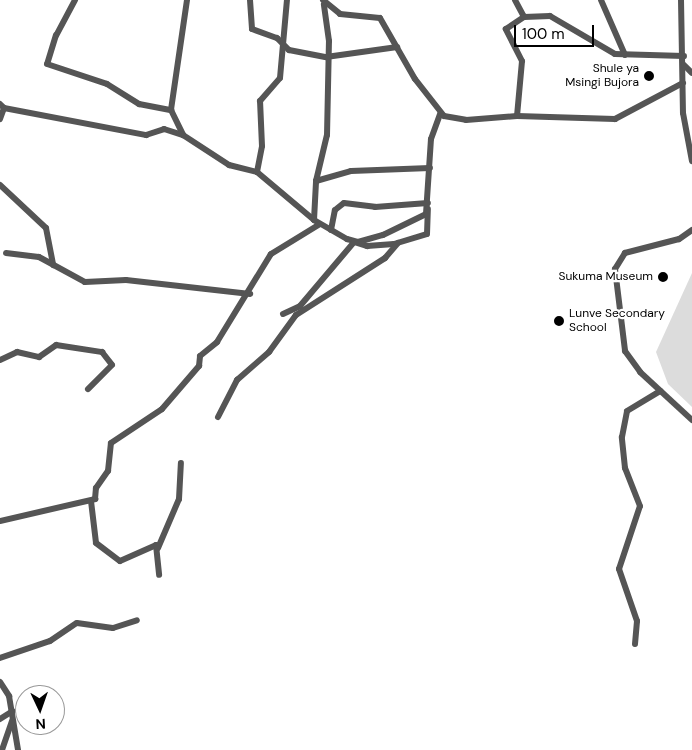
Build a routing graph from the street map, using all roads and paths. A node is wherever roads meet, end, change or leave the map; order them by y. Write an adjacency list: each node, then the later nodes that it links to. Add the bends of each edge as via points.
1 (75, 0): 19 (street, via 56,34 47,64 59,72 107,84 139,104)
2 (187, 0): 19 (street)
3 (250, 0): 10 (street, via 252,29 277,38)
4 (287, 0): 10 (street)
5 (515, 0): 9 (street)
6 (601, 0): 12 (street)
7 (681, 0): 13 (street)
8 (324, 2): 11 (street, via 340,14 380,18); 14 (street)
9 (524, 17): 12 (street, via 550,16 609,52); 21 (street, via 506,28 522,61)
10 (283, 46): 14 (street); 26 (street, via 278,82 260,101 262,146)
11 (397, 47): 14 (street); 20 (street)
12 (626, 56): 13 (street)
13 (684, 56): 15 (street)
14 (326, 57): 27 (street, via 327,135)
15 (684, 65): 16 (street); 17 (street)
16 (692, 73)
17 (683, 82): 21 (street, via 615,119); 24 (street)
18 (2, 106): 22 (street); 23 (street, via 146,135 164,129)
19 (171, 110): 23 (street)
20 (440, 114): 21 (street, via 466,120); 25 (street, via 432,132)
21 (517, 116)
22 (0, 119)
23 (183, 135): 26 (street, via 229,165)
24 (692, 161)
25 (430, 168): 27 (street, via 351,170); 29 (street)
26 (257, 172): 30 (street)
27 (316, 181): 30 (street)
28 (0, 185): 36 (street, via 46,228)
29 (428, 206): 31 (street, via 344,203 336,210); 33 (street, via 424,216 388,233); 34 (street, via 429,232)
30 (317, 222): 31 (street); 37 (street, via 275,250)
31 (330, 230): 33 (street)
32 (691, 232): 41 (street, via 625,253 616,266 623,346)
33 (354, 242): 34 (street, via 367,246); 38 (street, via 300,306)
34 (398, 243): 42 (street, via 385,258 296,315 269,352 238,380)
35 (6, 253): 36 (street, via 39,257)
36 (53, 265): 37 (street, via 85,282 126,280)
37 (250, 294): 45 (street, via 217,342 200,356 199,366 162,409 111,443 108,471)
38 (283, 314)
39 (0, 360): 40 (street, via 17,352 39,357 56,346 102,352 112,366)
40 (88, 389)
41 (660, 391): 43 (street); 50 (street, via 627,411 622,438 625,468 640,507 619,569 638,621)
42 (218, 417)
43 (692, 420)
44 (181, 463): 47 (street, via 176,493 179,499)
45 (91, 501): 46 (street); 47 (street, via 95,541 116,560 149,545)
46 (0, 521)
47 (158, 548): 48 (street)
48 (159, 575)
49 (137, 620): 51 (street, via 113,628 77,624 50,641)
50 (634, 644)
51 (0, 658)
52 (0, 682): 53 (street)
53 (13, 714): 54 (street); 55 (street); 56 (street)
54 (0, 719)
55 (2, 750)
56 (18, 750)

